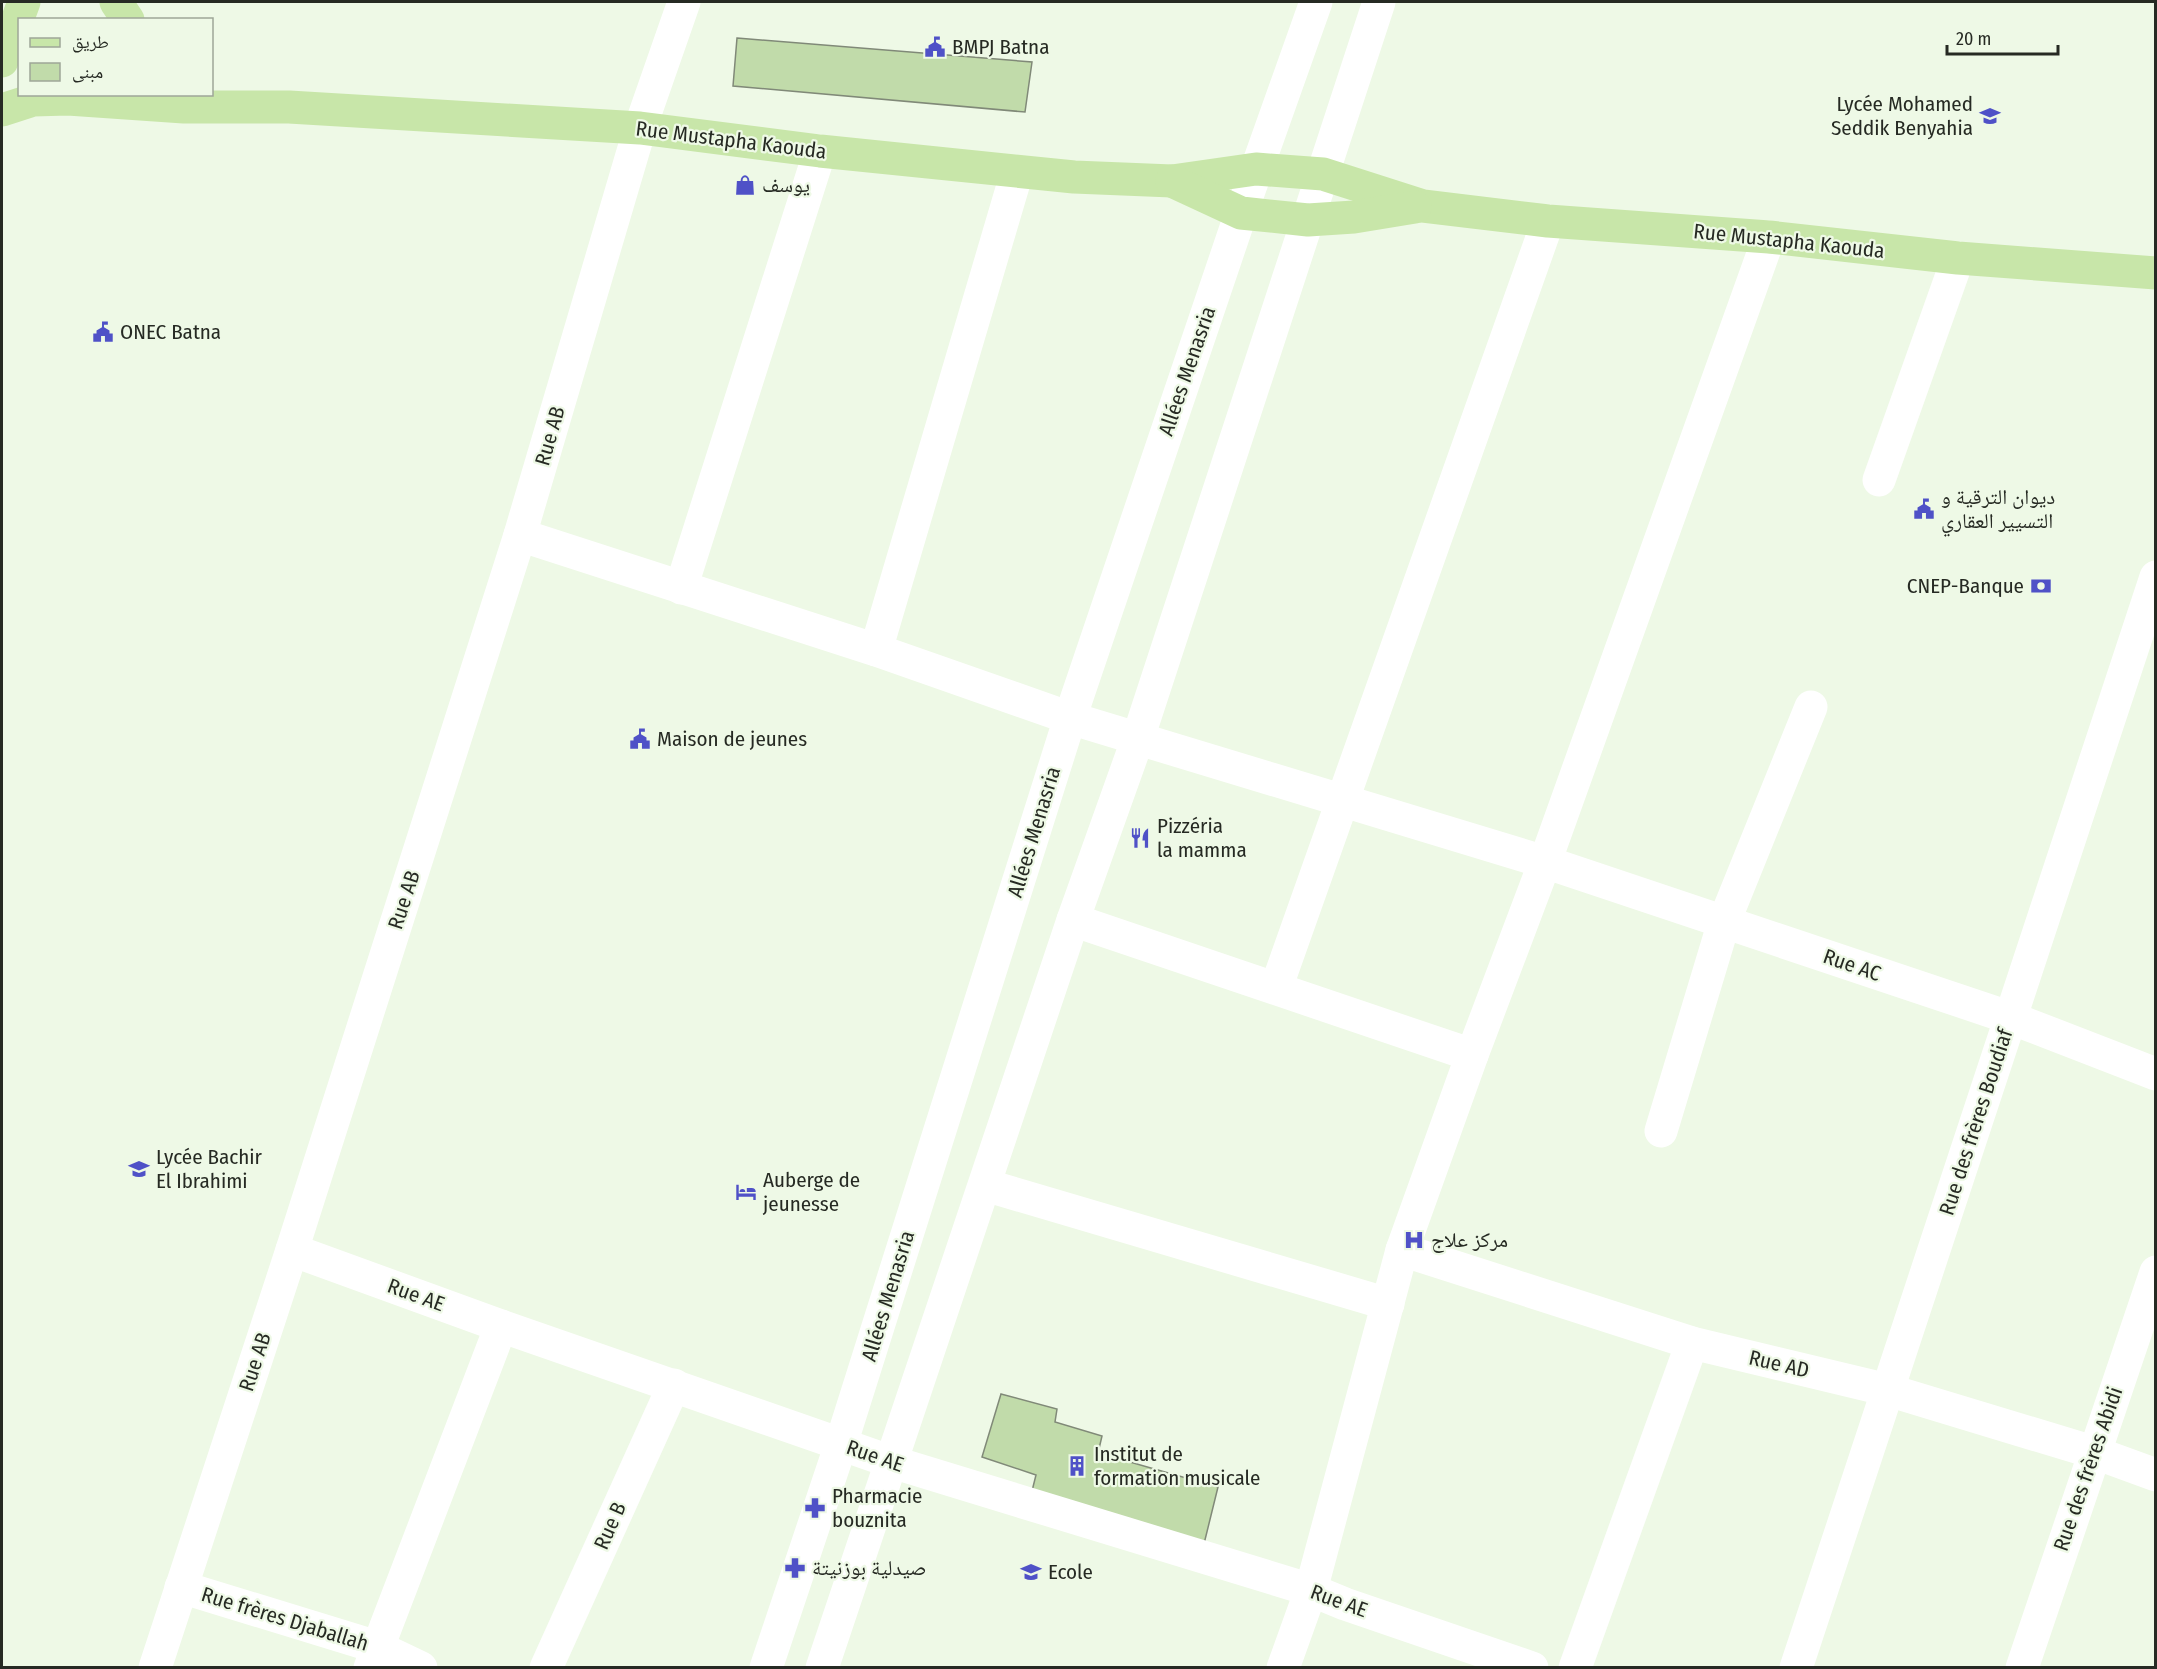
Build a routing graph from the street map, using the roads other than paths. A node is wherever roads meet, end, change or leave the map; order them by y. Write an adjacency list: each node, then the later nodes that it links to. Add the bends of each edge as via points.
1 (24, 2): 7 (main road)
2 (116, 2): 8 (main road)
3 (684, 2): 13 (street, Rue AB)
4 (1316, 2): 15 (street, Allées Menasria)
5 (1379, 2): 17 (street)
6 (18, 18): 9 (main road)
7 (18, 18)
8 (127, 18)
9 (2, 62)
10 (213, 85): 11 (main road)
11 (289, 106): 12 (main road, via 184,107 68,99 33,100); 13 (main road, Rue Mustapha Kaouda)
12 (2, 110)
13 (640, 128): 14 (main road, Rue Mustapha Kaouda); 27 (street, Rue AB)
14 (820, 151): 16 (main road, Rue Mustapha Kaouda); 29 (street)
15 (1256, 169): 17 (main road, Rue Mustapha Kaouda); 18 (main road, Rue Mustapha Kaouda); 20 (street, Allées Menasria)
16 (1017, 172): 18 (main road, Rue Mustapha Kaouda); 31 (street)
17 (1323, 174): 19 (main road, Rue Mustapha Kaouda); 21 (street)
18 (1172, 181): 20 (main road, Rue Mustapha Kaouda)
19 (1423, 206): 21 (main road, Rue Mustapha Kaouda); 22 (main road, Rue Mustapha Kaouda)
20 (1241, 213): 21 (main road, Rue Mustapha Kaouda); 33 (street, Allées Menasria)
21 (1308, 220): 34 (street)
22 (1548, 220): 23 (main road, Rue Mustapha Kaouda); 35 (street)
23 (1769, 237): 24 (main road, Rue Mustapha Kaouda); 36 (street)
24 (1958, 258): 25 (main road, Rue Mustapha Kaouda); 26 (street)
25 (2156, 273)
26 (1879, 480)
27 (520, 535): 29 (street, Rue AC); 45 (street, Rue AB)
28 (2156, 577): 30 (street, Rue des frères Boudiaf)
29 (681, 588): 31 (street, Rue AC)
30 (2146, 641): 40 (street, Rue des frères Boudiaf)
31 (876, 650): 33 (street, Rue AC)
32 (1811, 707): 38 (street)
33 (1070, 718): 34 (street, Rue AC); 53 (street, Allées Menasria)
34 (1138, 738): 35 (street, Rue AC); 37 (street)
35 (1343, 800): 36 (street, Rue AC); 39 (street)
36 (1545, 862): 38 (street, Rue AC); 41 (street)
37 (1072, 920): 39 (street); 44 (street)
38 (1724, 922): 40 (street, Rue AC); 43 (street)
39 (1276, 988): 41 (street)
40 (2010, 1018): 42 (street, Rue AC); 52 (street, Rue des frères Boudiaf)
41 (1472, 1055): 46 (street)
42 (2156, 1074)
43 (1661, 1131)
44 (985, 1185): 48 (street); 55 (street)
45 (292, 1250): 49 (street, Rue AE); 57 (street, Rue AB)
46 (1402, 1250): 48 (street); 50 (street, Rue AD)
47 (2156, 1272): 54 (street, Rue des frères Abidi)
48 (1388, 1304): 58 (street)
49 (501, 1326): 51 (street, Rue AE); 59 (street)
50 (1692, 1343): 52 (street, Rue AD); 67 (street)
51 (674, 1385): 53 (street, Rue AE); 62 (street, Rue B)
52 (1888, 1390): 54 (street, Rue AD); 68 (street, Rue des frères Boudiaf)
53 (841, 1444): 55 (street, Rue AE); 63 (street, Allées Menasria)
54 (2093, 1452): 56 (street, Rue AD); 69 (street, Rue des frères Abidi)
55 (892, 1462): 58 (street, Rue AE); 64 (street)
56 (2156, 1475)
57 (181, 1587): 59 (street, Rue frères Djaballah); 60 (street, Rue AB)
58 (1311, 1590): 65 (street); 66 (street, Rue AE)
59 (373, 1658): 61 (street, Rue frères Djaballah)
60 (155, 1668)
61 (421, 1668)
62 (546, 1668)
63 (766, 1668)
64 (822, 1668)
65 (1283, 1668)
66 (1532, 1668)
67 (1575, 1668)
68 (1796, 1668)
69 (2022, 1668)

